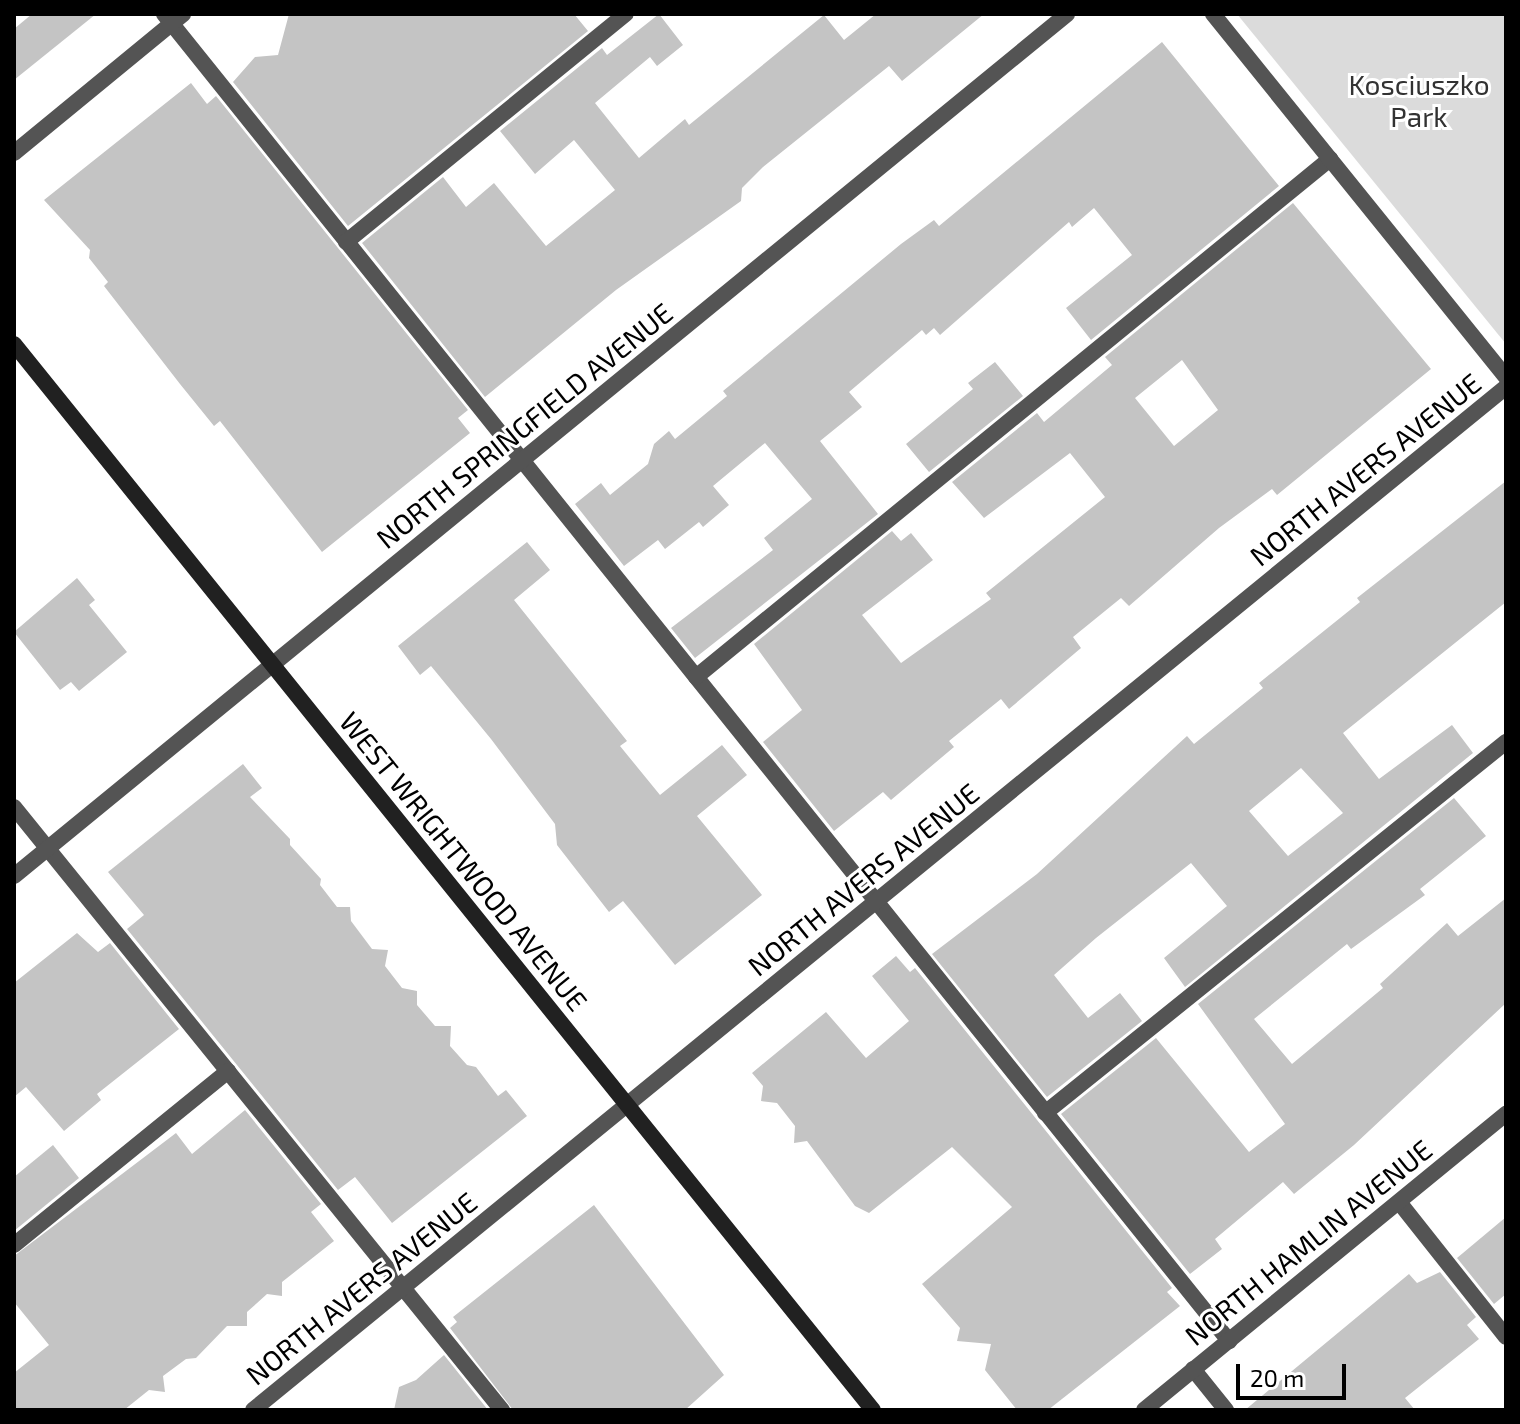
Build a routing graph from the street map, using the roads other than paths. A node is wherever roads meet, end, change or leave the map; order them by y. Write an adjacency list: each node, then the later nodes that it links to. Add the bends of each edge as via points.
1 (626, 14): 7 (street)
2 (1067, 14): 11 (street, NORTH SPRINGFIELD AVENUE)
3 (1213, 14): 6 (street)
4 (173, 17): 5 (street); 7 (street)
5 (14, 153)
6 (1330, 159): 9 (street); 13 (street)
7 (346, 242): 11 (street)
8 (14, 344): 12 (street, WEST WRIGHTWOOD AVENUE)
9 (1506, 377)
10 (1506, 387): 18 (street, NORTH AVERS AVENUE)
11 (522, 460): 12 (street, NORTH SPRINGFIELD AVENUE); 13 (street)
12 (273, 665): 16 (street, NORTH SPRINGFIELD AVENUE); 20 (street, WEST WRIGHTWOOD AVENUE)
13 (696, 677): 18 (street)
14 (1506, 742): 21 (street)
15 (14, 807): 16 (street)
16 (47, 849): 17 (street, NORTH SPRINGFIELD AVENUE); 19 (street)
17 (14, 876)
18 (876, 901): 20 (street, NORTH AVERS AVENUE); 21 (street)
19 (228, 1071): 24 (street); 25 (street)
20 (627, 1105): 25 (street, NORTH AVERS AVENUE); 31 (street, WEST WRIGHTWOOD AVENUE)
21 (1045, 1113): 27 (street)
22 (1506, 1114): 23 (street, NORTH HAMLIN AVENUE)
23 (1399, 1202): 26 (street); 27 (street, NORTH HAMLIN AVENUE)
24 (14, 1245)
25 (403, 1287): 29 (street, NORTH AVERS AVENUE); 30 (street)
26 (1506, 1337)
27 (1229, 1341): 28 (street, NORTH HAMLIN AVENUE)
28 (1193, 1369): 32 (street, NORTH HAMLIN AVENUE); 33 (street)
29 (253, 1410)
30 (502, 1410)
31 (873, 1410)
32 (1144, 1410)
33 (1226, 1410)

